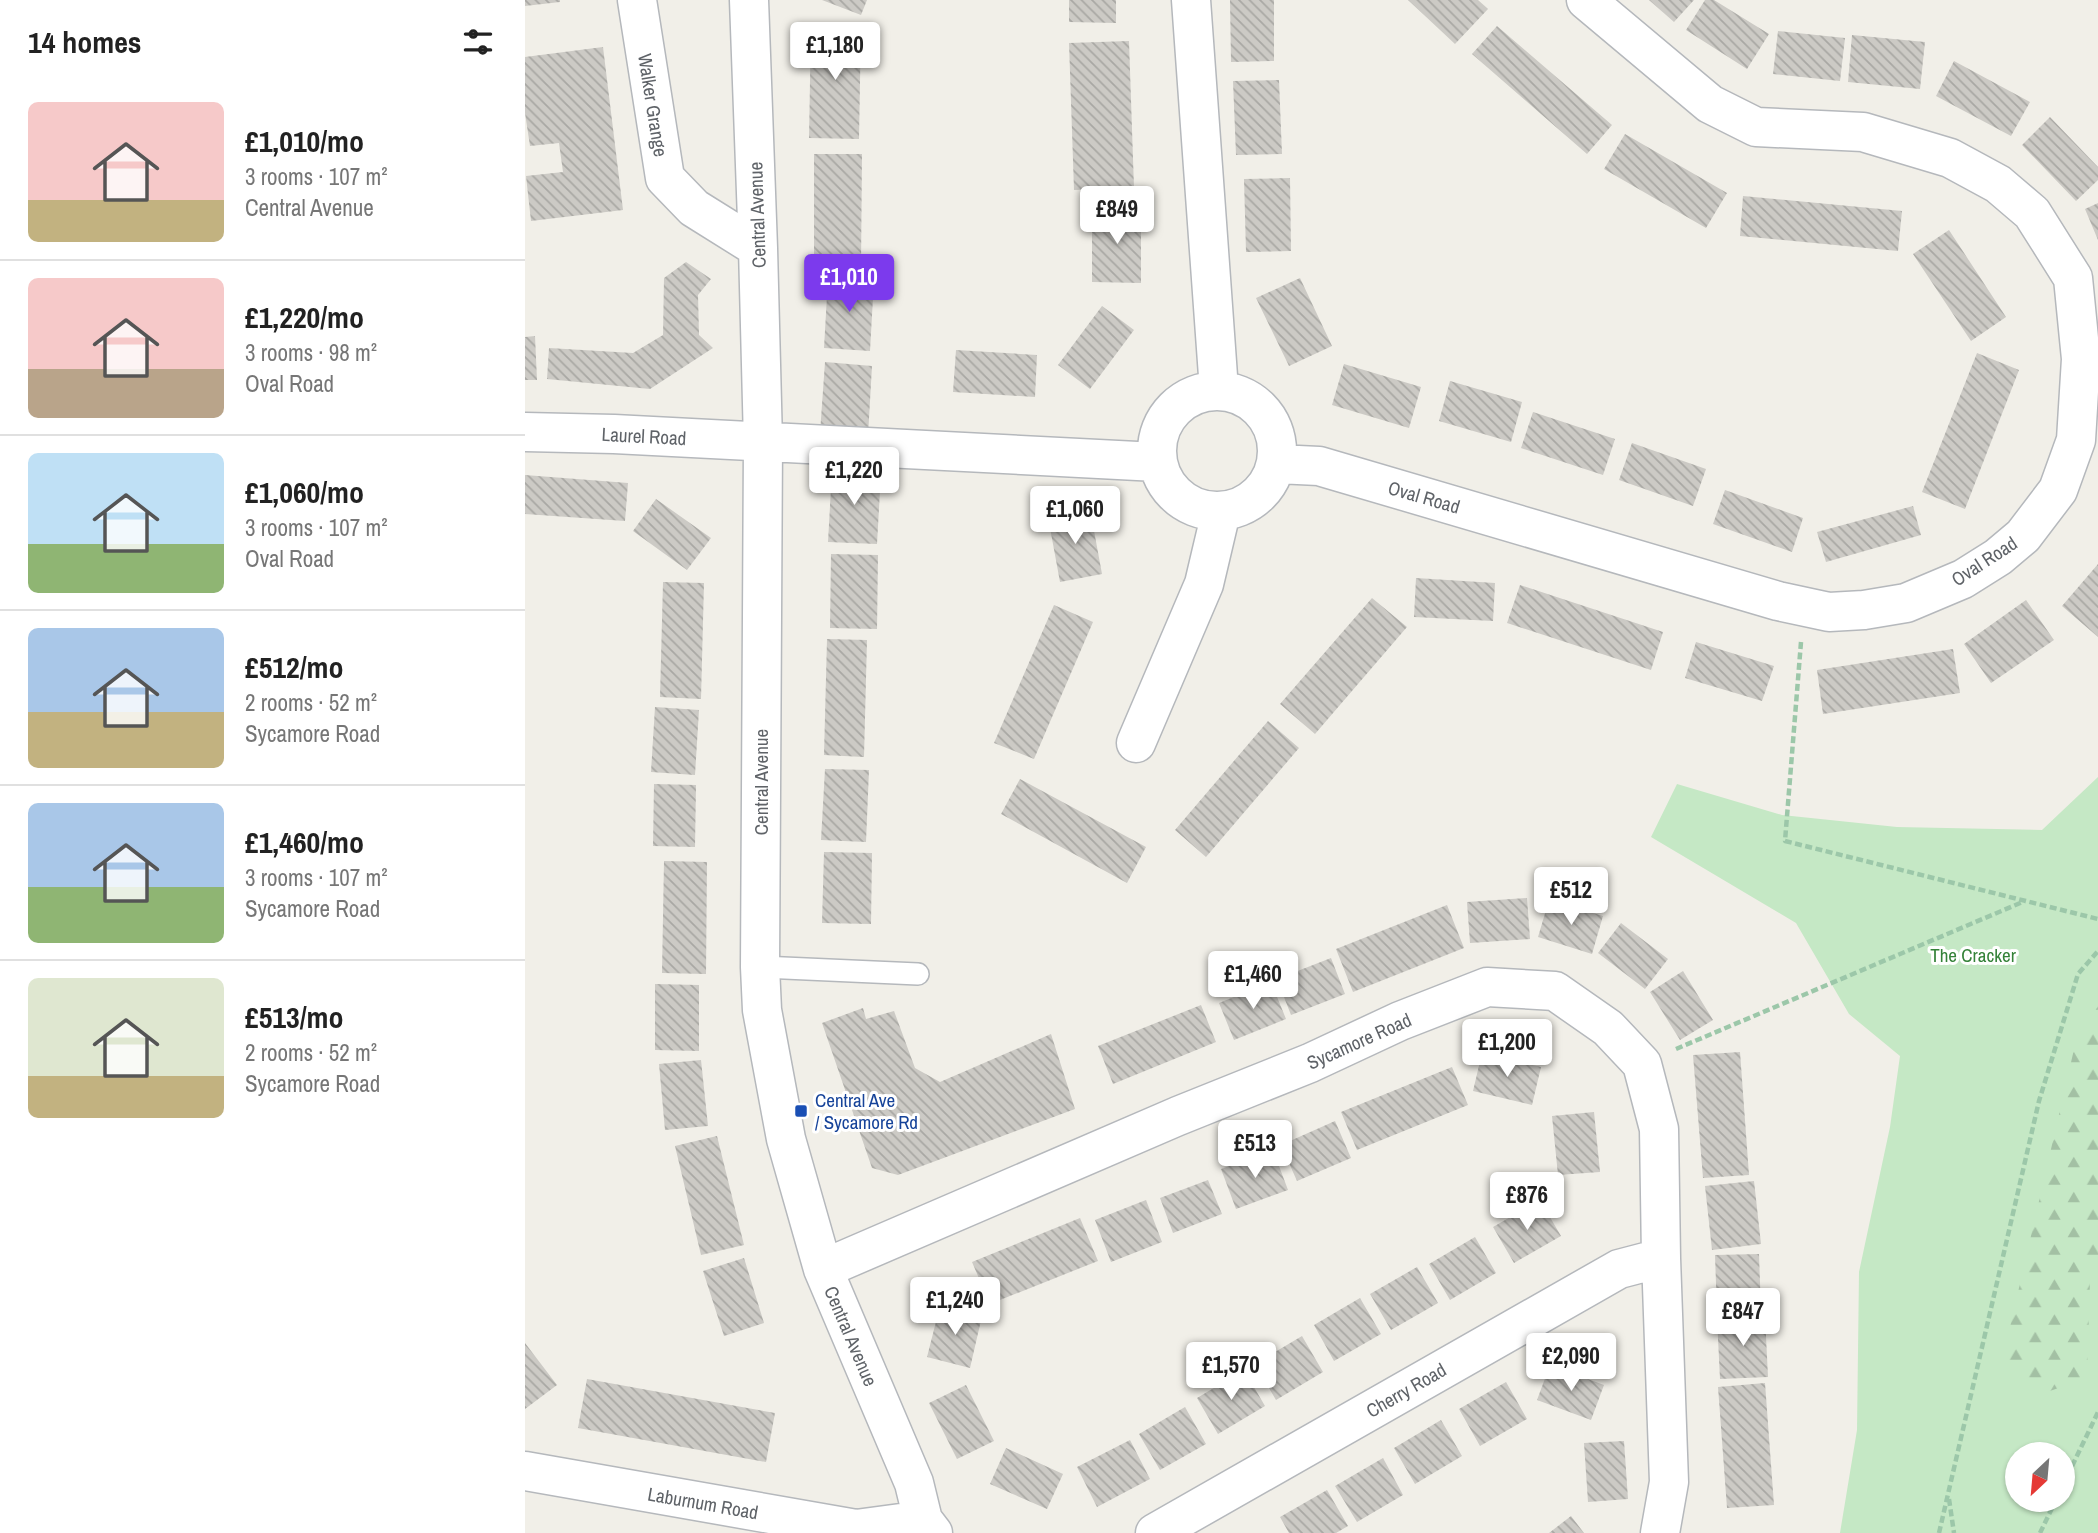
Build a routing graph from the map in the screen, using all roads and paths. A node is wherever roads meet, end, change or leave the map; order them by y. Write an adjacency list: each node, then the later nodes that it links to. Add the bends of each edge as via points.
1 (637, 0): 5 (street, Walker Grange, via 665,178 694,208)
2 (749, 0): 5 (street, Central Avenue)
3 (1191, 0): 6 (street)
4 (1586, 0): 12 (street, Oval Road, via 1710,104 1756,127 1863,132 1950,158 1998,184 2032,213 2073,278 2081,359 2076,440 2058,491 2023,536 1963,579 1906,603 1829,612)
5 (758, 248): 8 (street, Central Avenue)
6 (1219, 390): 9 (street, via 1192,395 1171,411 1158,435); 10 (street, via 1252,401 1260,410 1274,429)
7 (525, 432): 8 (street, Laurel Road)
8 (763, 442): 9 (street); 17 (street, Central Avenue)
9 (1157, 463): 11 (street, via 1169,489 1192,507)
10 (1277, 464): 11 (street, via 1266,488 1247,505); 12 (street, Oval Road, via 1319,466)
11 (1221, 513): 13 (street, via 1204,584)
12 (1803, 606): 14 (path, via 1785,841)
13 (1136, 743)
14 (2026, 901): 15 (path); 19 (path)
15 (2098, 919)
16 (2098, 951): 25 (path, via 2078,974 2039,1101)
17 (760, 967): 18 (lane); 21 (street, Central Avenue, via 762,1010 786,1139)
18 (918, 974)
19 (1642, 1064): 20 (street, Sycamore Road, via 1659,1129); 21 (street, Sycamore Road, via 1608,1028 1555,991 1487,987)
20 (1661, 1258): 28 (street, Cherry Road, via 1619,1269); 29 (street, Sycamore Road, via 1669,1482)
21 (823, 1269): 27 (street, Central Avenue, via 914,1483)
22 (2098, 1412): 23 (path)
23 (2075, 1460)
24 (525, 1471): 27 (street, Laburnum Road, via 856,1529)
25 (1948, 1495): 30 (path); 31 (path)
26 (2050, 1512): 32 (path)
27 (928, 1527)
28 (1155, 1533)
29 (1660, 1533)
30 (1939, 1533)
31 (1954, 1533)
32 (2040, 1533)

